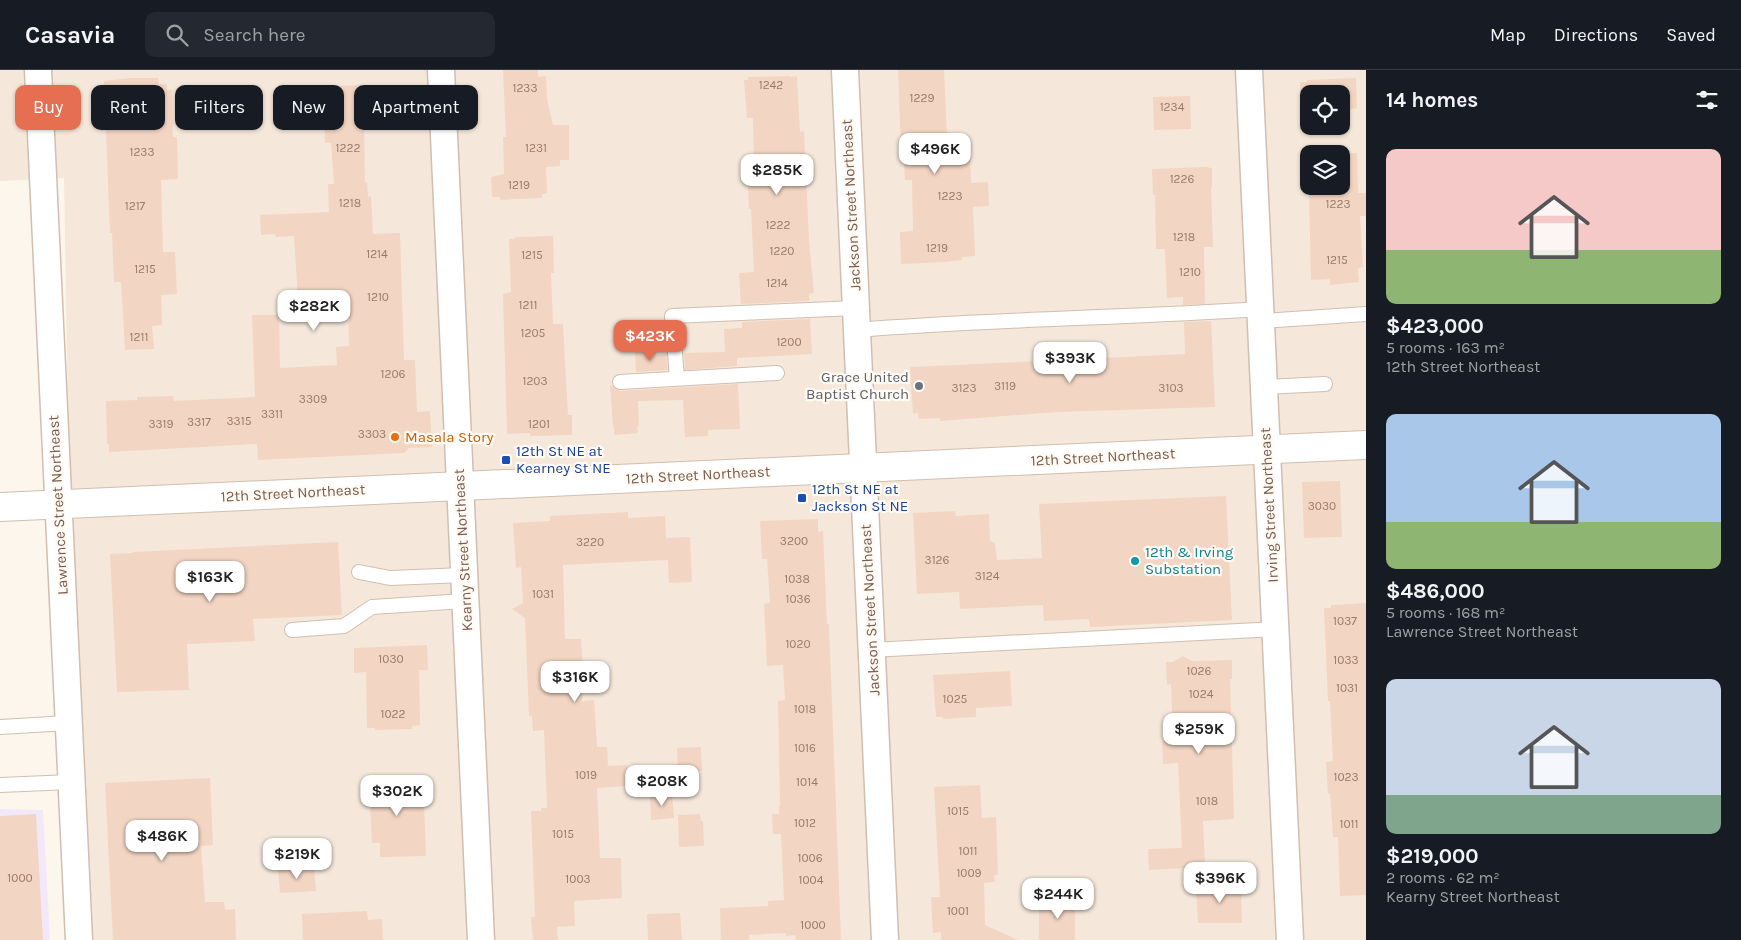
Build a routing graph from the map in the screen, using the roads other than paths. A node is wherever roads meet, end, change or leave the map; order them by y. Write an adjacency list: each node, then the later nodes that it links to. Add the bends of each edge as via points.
1 (38, 70): 17 (street, Lawrence Street Northeast)
2 (440, 70): 16 (street, Kearny Street Northeast)
3 (845, 70): 7 (street, Jackson Street Northeast)
4 (1249, 70): 6 (street, Irving Street Northeast)
5 (1366, 314): 6 (lane)
6 (1261, 315): 7 (lane, via 1193,314 949,323); 12 (street, Irving Street Northeast)
7 (856, 319): 9 (lane, via 672,316); 15 (street, Jackson Street Northeast)
8 (777, 373): 9 (lane)
9 (677, 378): 10 (lane)
10 (620, 382)
11 (1325, 384): 12 (lane)
12 (1263, 387): 14 (street, Irving Street Northeast)
13 (1366, 445): 14 (street, 12th Street Northeast)
14 (1266, 450): 15 (street, 12th Street Northeast); 22 (street, Irving Street Northeast)
15 (863, 468): 16 (street, 12th Street Northeast); 24 (street, Jackson Street Northeast)
16 (460, 486): 17 (street, 12th Street Northeast); 20 (street, Kearny Street Northeast)
17 (58, 504): 18 (street, 12th Street Northeast); 25 (street, Lawrence Street Northeast)
18 (0, 507)
19 (359, 572): 20 (lane, via 390,578)
20 (464, 575): 21 (street, Kearny Street Northeast)
21 (466, 601): 23 (lane, via 372,607 344,626); 30 (street, Kearny Street Northeast)
22 (1275, 629): 24 (lane); 32 (street, Irving Street Northeast)
23 (292, 630)
24 (872, 650): 31 (street, Jackson Street Northeast)
25 (68, 723): 26 (lane); 27 (street, Lawrence Street Northeast)
26 (0, 727)
27 (71, 782): 28 (lane); 29 (street, Lawrence Street Northeast)
28 (0, 785)
29 (78, 940)
30 (481, 940)
31 (885, 940)
32 (1290, 940)

